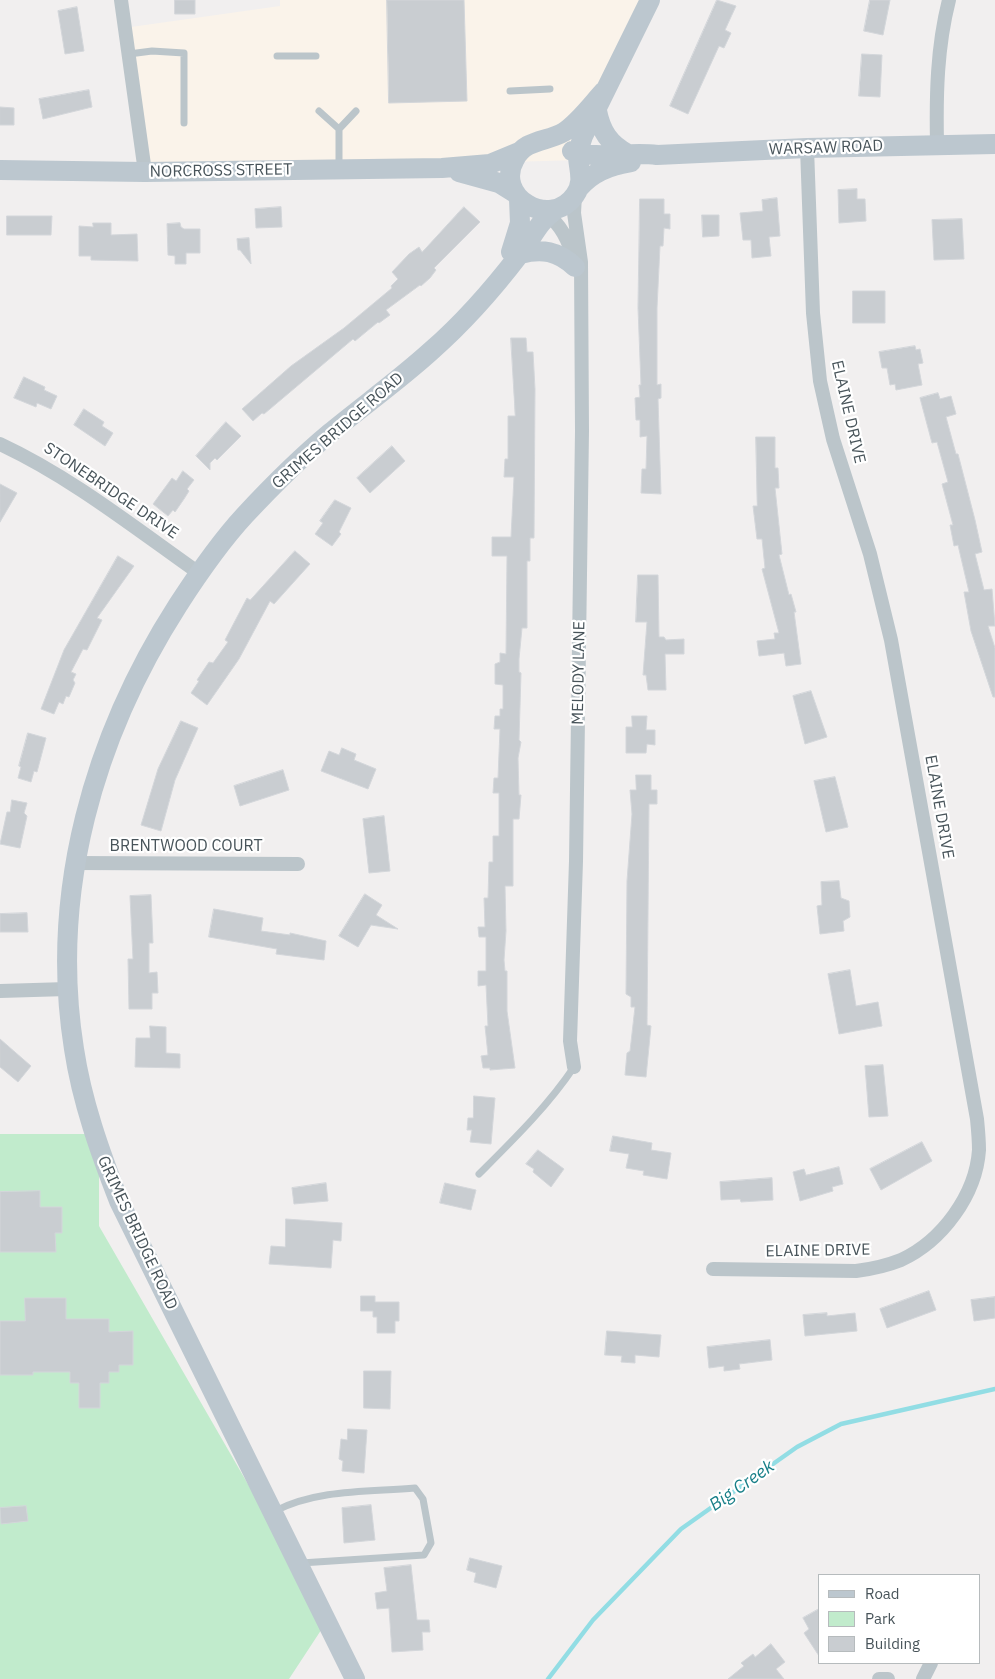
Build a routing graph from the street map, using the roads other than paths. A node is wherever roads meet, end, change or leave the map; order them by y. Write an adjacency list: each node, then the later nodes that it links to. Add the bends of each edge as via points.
1 (121, 0): 4 (street)
2 (650, 0): 9 (street)
3 (949, 0): 16 (street, via 939,53)
4 (129, 54): 13 (lane, via 152,51 184,53); 26 (street)
5 (277, 56): 6 (lane)
6 (316, 56)
7 (550, 89): 8 (lane)
8 (510, 91)
9 (604, 91): 12 (street); 15 (street, via 565,131)
10 (319, 111): 14 (lane)
11 (356, 111): 14 (lane)
12 (597, 111): 20 (street, via 606,137); 22 (street)
13 (184, 123)
14 (339, 129): 23 (lane)
15 (541, 140): 19 (street); 22 (street, via 559,143)
16 (937, 144): 17 (street, WARSAW ROAD); 18 (street, WARSAW ROAD)
17 (995, 144)
18 (807, 148): 21 (street, WARSAW ROAD); 41 (street, ELAINE DRIVE, via 813,313 820,381 833,439 870,554 891,640 978,1119 979,1150 972,1182 956,1212 931,1240 900,1260 856,1271)
19 (519, 152): 24 (street, NORCROSS STREET, via 490,164); 28 (street, GRIMES BRIDGE ROAD, via 511,168 512,185)
20 (628, 154): 21 (street, WARSAW ROAD); 22 (street, WARSAW ROAD)
21 (657, 155): 27 (street, WARSAW ROAD, via 612,166 592,176)
22 (576, 156): 27 (street, via 581,180)
23 (339, 168): 24 (street, NORCROSS STREET); 26 (street, NORCROSS STREET)
24 (442, 168): 28 (street, NORCROSS STREET, via 499,183)
25 (0, 170): 26 (street, NORCROSS STREET)
26 (145, 172)
27 (577, 192): 29 (street, GRIMES BRIDGE ROAD, via 563,206); 31 (street, MELODY LANE, via 574,214 580,254)
28 (517, 196): 29 (street, via 532,208); 32 (street, GRIMES BRIDGE ROAD, via 521,216 519,232)
29 (547, 212): 30 (street, GRIMES BRIDGE ROAD); 31 (street, MELODY LANE, via 566,237)
30 (520, 254): 31 (street, via 550,251 562,256); 32 (street, GRIMES BRIDGE ROAD)
31 (577, 273): 39 (street, MELODY LANE, via 581,567 570,1041)
32 (502, 275): 34 (street, GRIMES BRIDGE ROAD, via 471,312 432,350 291,468 243,517)
33 (0, 444): 34 (street, STONEBRIDGE DRIVE, via 29,457 76,487)
34 (199, 573): 35 (street, GRIMES BRIDGE ROAD, via 153,644 116,720 94,781)
35 (75, 863): 36 (street, BRENTWOOD COURT); 37 (street, GRIMES BRIDGE ROAD, via 68,927)
36 (298, 864)
37 (67, 989): 38 (street); 42 (street, GRIMES BRIDGE ROAD, via 73,1048 83,1097 116,1193)
38 (0, 991)
39 (574, 1067): 40 (lane, via 526,1128)
40 (479, 1174)
41 (713, 1269)
42 (272, 1512): 43 (street, GRIMES BRIDGE ROAD); 43 (lane, via 294,1501 351,1492 415,1488 423,1499 431,1543 424,1555)
43 (300, 1563): 45 (street, GRIMES BRIDGE ROAD)
44 (930, 1664): 48 (street)
45 (355, 1679)
46 (879, 1679): 47 (street)
47 (888, 1679)
48 (923, 1679)

